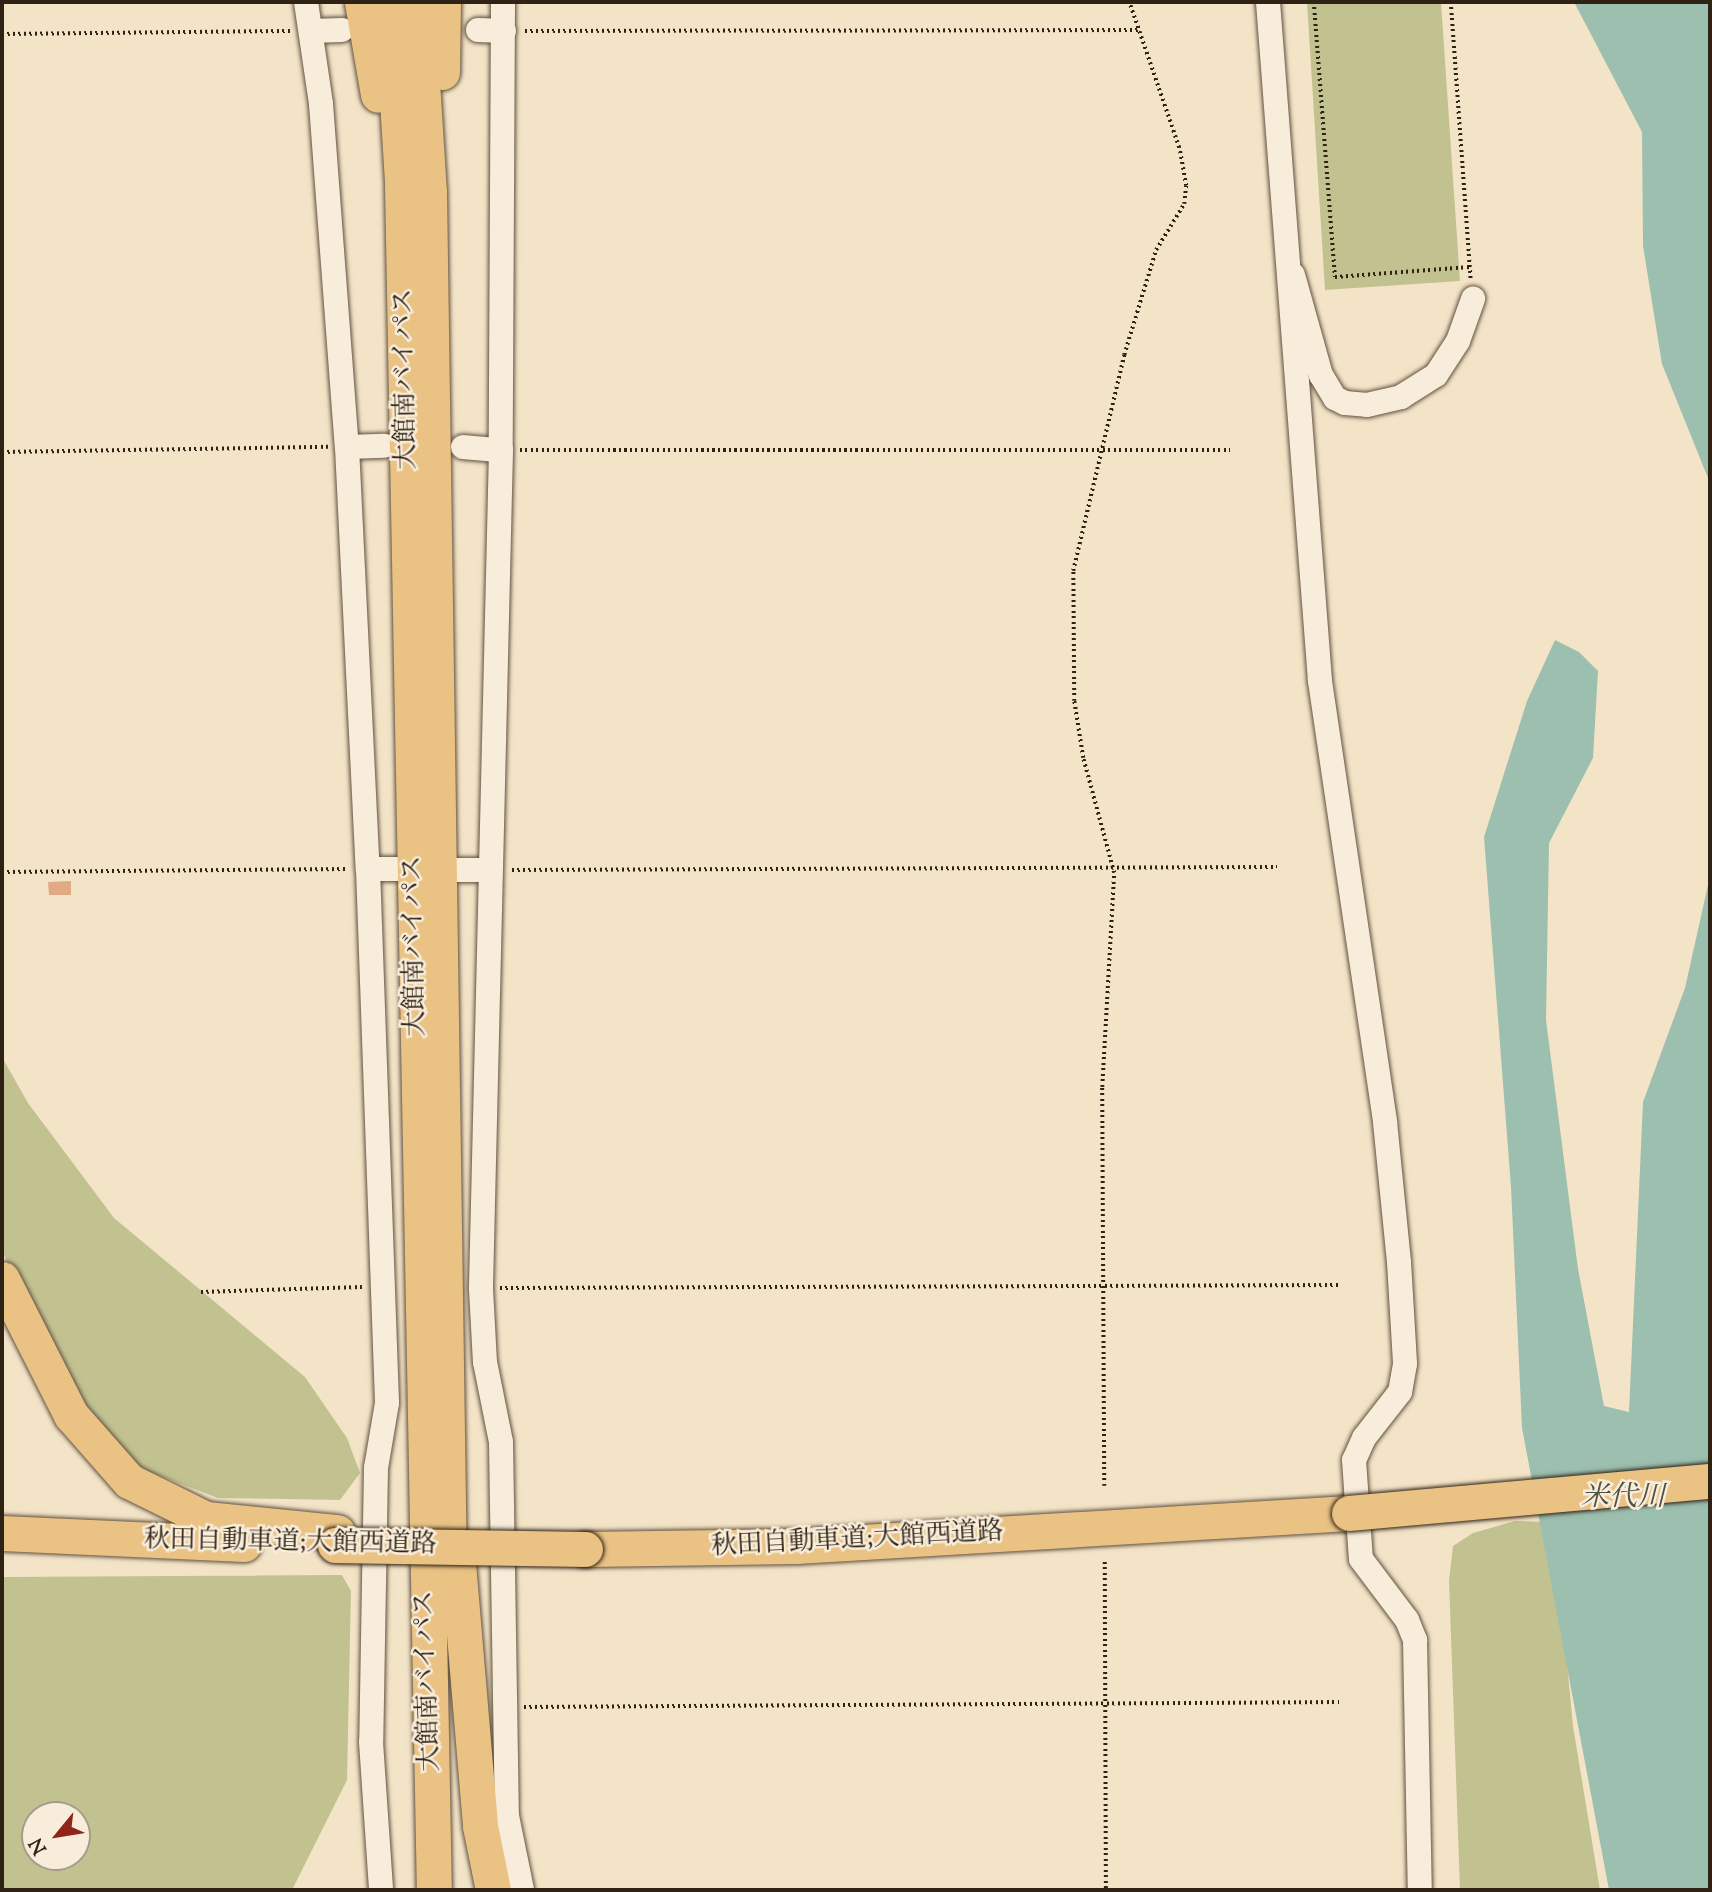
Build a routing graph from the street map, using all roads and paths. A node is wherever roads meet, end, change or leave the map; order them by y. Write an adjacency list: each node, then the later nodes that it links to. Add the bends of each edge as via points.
1 (306, 2): 14 (street)
2 (362, 2): 19 (highway)
3 (391, 2): 19 (highway, 大館南バイパス)
4 (417, 2): 19 (highway, 大館南バイパス, via 429,192)
5 (443, 2): 19 (highway)
6 (503, 2): 15 (street)
7 (1129, 2): 13 (path)
8 (1268, 2): 17 (street)
9 (1314, 2): 10 (path, via 1335,277 1471,267)
10 (1451, 2)
11 (342, 30): 14 (street)
12 (478, 30): 15 (street)
13 (1139, 30): 15 (path); 21 (path, via 1179,148 1186,186 1184,204 1149,271)
14 (311, 31): 16 (path); 22 (street, via 321,104)
15 (504, 31): 24 (street)
16 (2, 34)
17 (1284, 252): 18 (street, via 1306,308 1321,375 1335,398 1345,403 1367,405 1401,397 1436,375 1458,341); 59 (street, via 1320,681 1385,1122 1399,1262 1405,1364 1400,1392 1364,1438 1354,1460 1361,1559 1407,1620 1415,1640)
18 (1473, 299)
19 (419, 394): 40 (highway, 大館南バイパス); 43 (highway, 大館南バイパス)
20 (384, 446): 22 (street)
21 (1103, 446): 24 (path); 25 (path); 27 (path, via 1073,571 1072,624 1083,758)
22 (346, 447): 26 (path); 29 (street)
23 (463, 447): 24 (street)
24 (501, 450): 32 (street)
25 (1230, 450)
26 (2, 452)
27 (1112, 867): 28 (path); 32 (path); 37 (path, via 1102,1087)
28 (1277, 867)
29 (368, 869): 30 (street); 33 (path); 36 (street)
30 (397, 869)
31 (453, 870): 32 (street)
32 (487, 870): 38 (street)
33 (2, 872)
34 (2, 1279): 45 (highway, via 71,1415 129,1481 206,1519)
35 (1339, 1285): 37 (path)
36 (382, 1286): 39 (path); 52 (street, via 387,1403 376,1468 371,1742)
37 (1103, 1286): 38 (path); 42 (path)
38 (481, 1289): 51 (street, via 485,1362 501,1442)
39 (201, 1292)
40 (447, 1411): 55 (highway, 大館南バイパス); 56 (highway, via 469,1713 480,1826)
41 (1710, 1481): 45 (highway, 秋田自動車道;大館西道路, bridge, via 1349,1513 796,1546 585,1549)
42 (1104, 1486)
43 (423, 1516): 53 (highway); 54 (highway, 大館南バイパス)
44 (2, 1533): 46 (highway, 秋田自動車道;大館西道路)
45 (336, 1539): 46 (highway, 秋田自動車道;大館西道路)
46 (261, 1545): 47 (highway)
47 (2, 1553)
48 (1105, 1562): 50 (path)
49 (1339, 1702): 50 (path)
50 (1105, 1703): 51 (path); 58 (path)
51 (504, 1707): 57 (street, via 507,1816)
52 (381, 1890)
53 (420, 1890)
54 (433, 1890)
55 (456, 1890)
56 (493, 1890)
57 (522, 1890)
58 (1106, 1890)
59 (1420, 1890)

